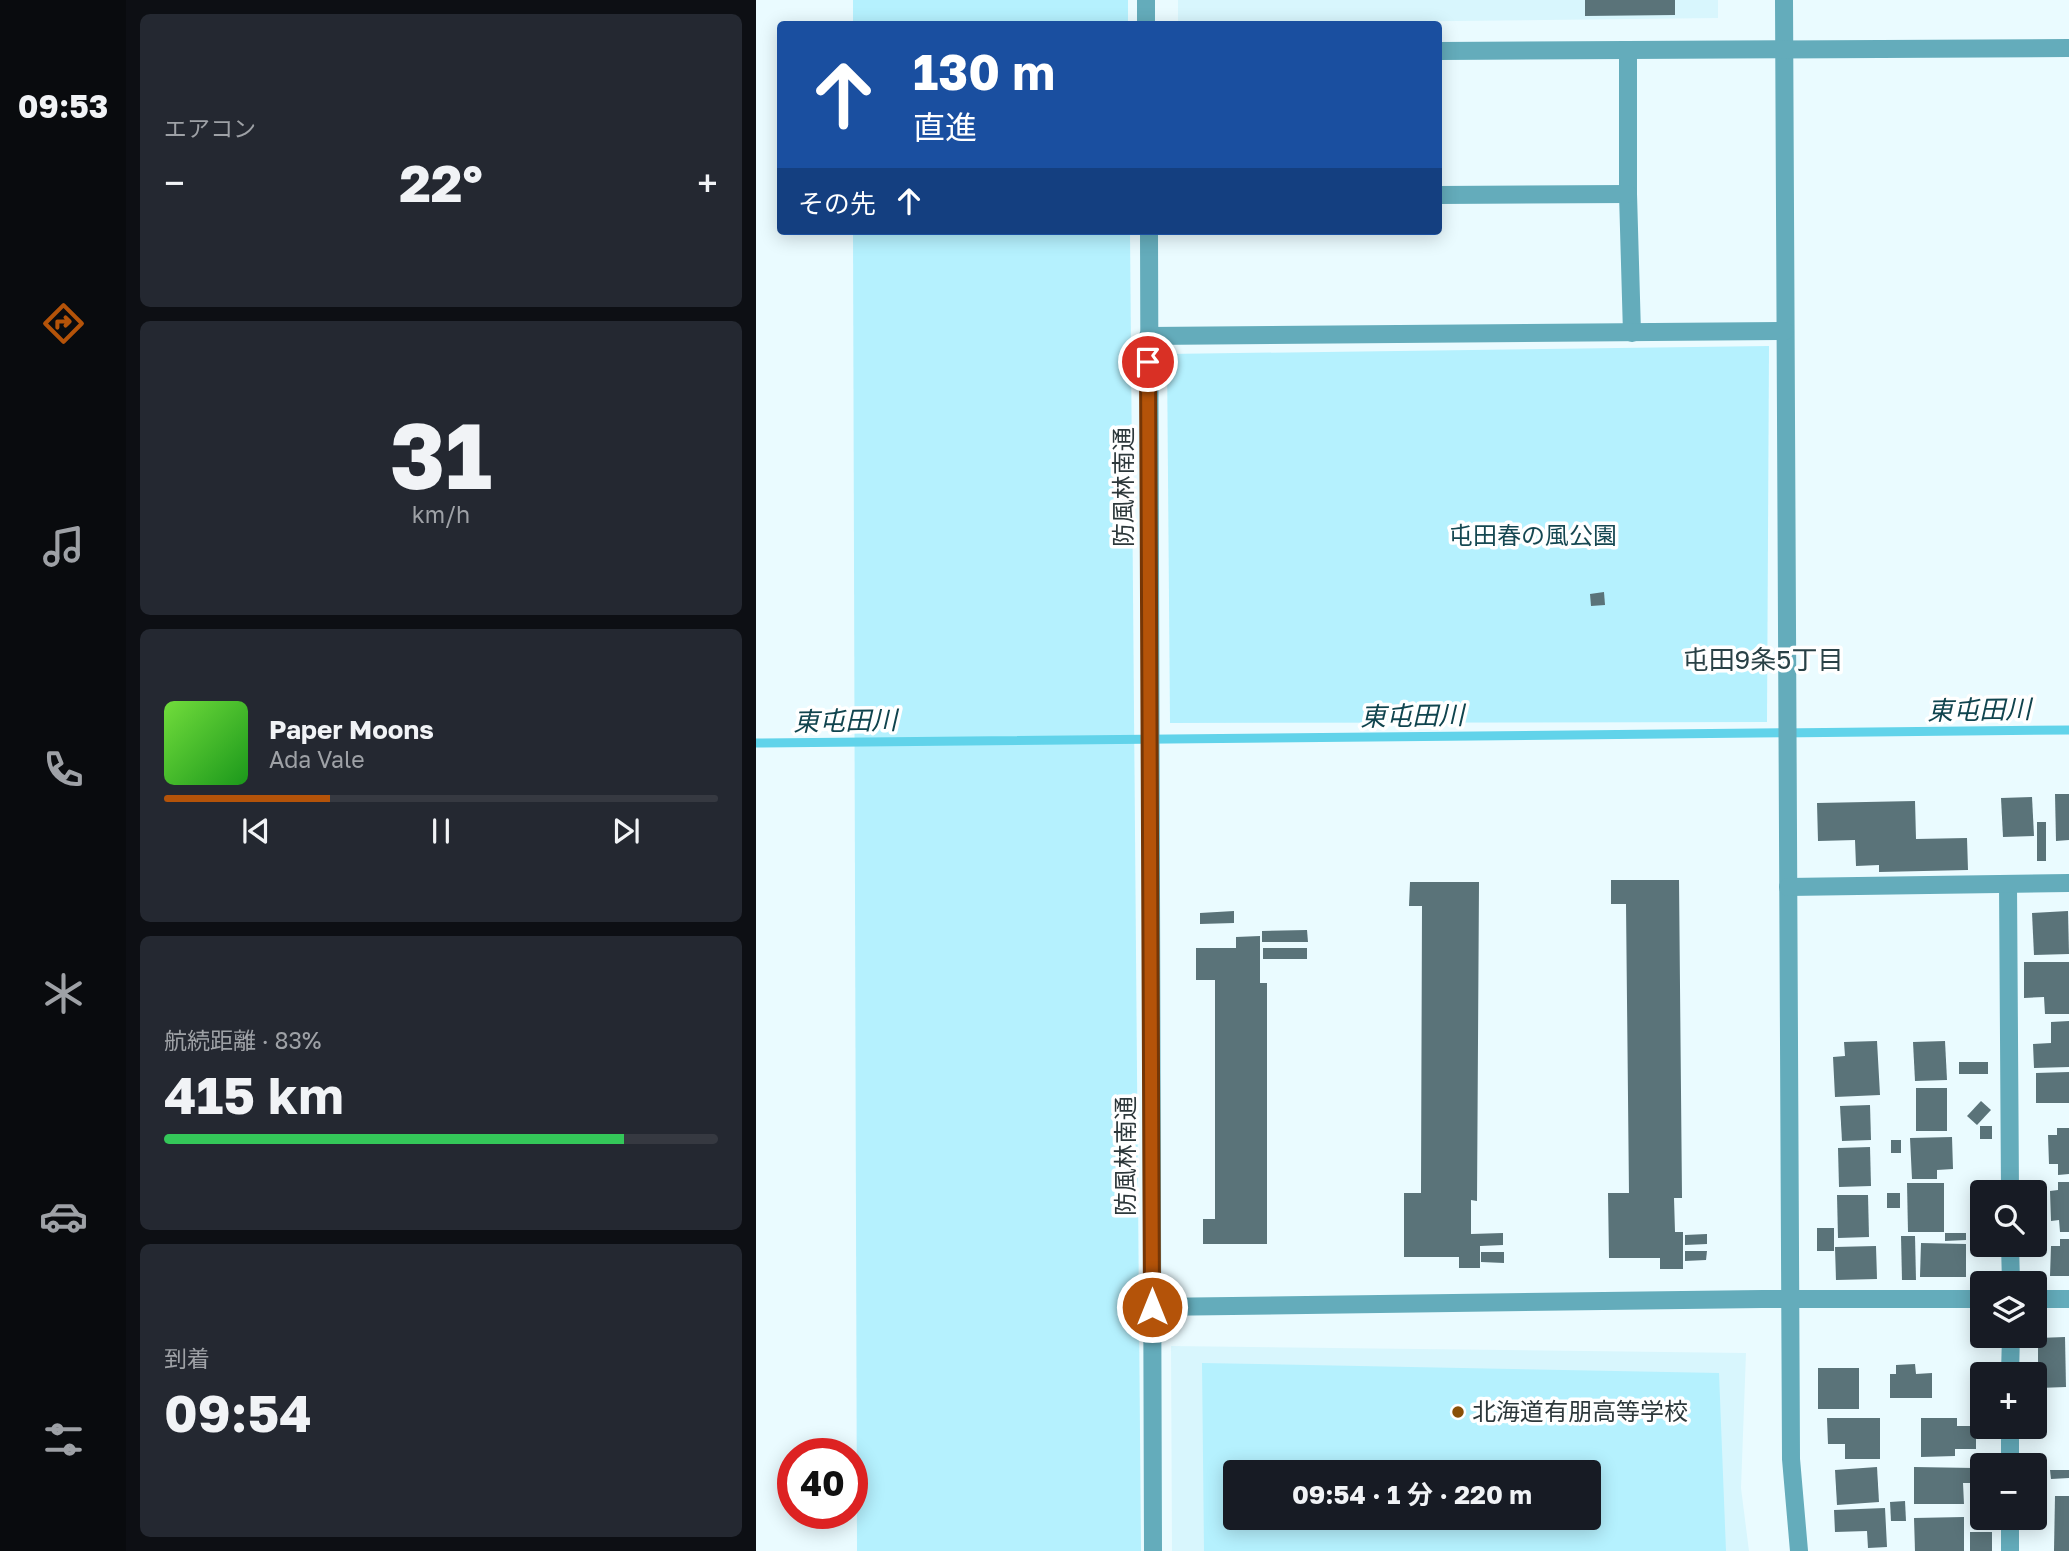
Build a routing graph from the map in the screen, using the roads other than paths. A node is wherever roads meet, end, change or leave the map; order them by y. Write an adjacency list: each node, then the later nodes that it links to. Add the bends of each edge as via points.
1 (1146, 0): 3 (street)
2 (1784, 0): 5 (street)
3 (1146, 21)
4 (2069, 48): 5 (street)
5 (1784, 49): 6 (street); 11 (street)
6 (1628, 50): 7 (street); 8 (street)
7 (1442, 51)
8 (1628, 194): 9 (street); 12 (street)
9 (1442, 195)
10 (1149, 235): 13 (street, 防風林南通)
11 (1786, 331): 12 (street); 16 (street)
12 (1632, 332): 13 (street)
13 (1148, 336): 22 (street, 防風林南通)
14 (2069, 883): 15 (street)
15 (2008, 884): 16 (street); 17 (street)
16 (1788, 887): 18 (street)
17 (2010, 1180)
18 (1790, 1299): 19 (street); 22 (street); 25 (street, via 1791,1460)
19 (1970, 1299)
20 (2047, 1299): 21 (street)
21 (2069, 1299)
22 (1152, 1307): 24 (street, 防風林南通)
23 (2010, 1530): 26 (street)
24 (1153, 1551)
25 (1799, 1551)
26 (2010, 1551)

